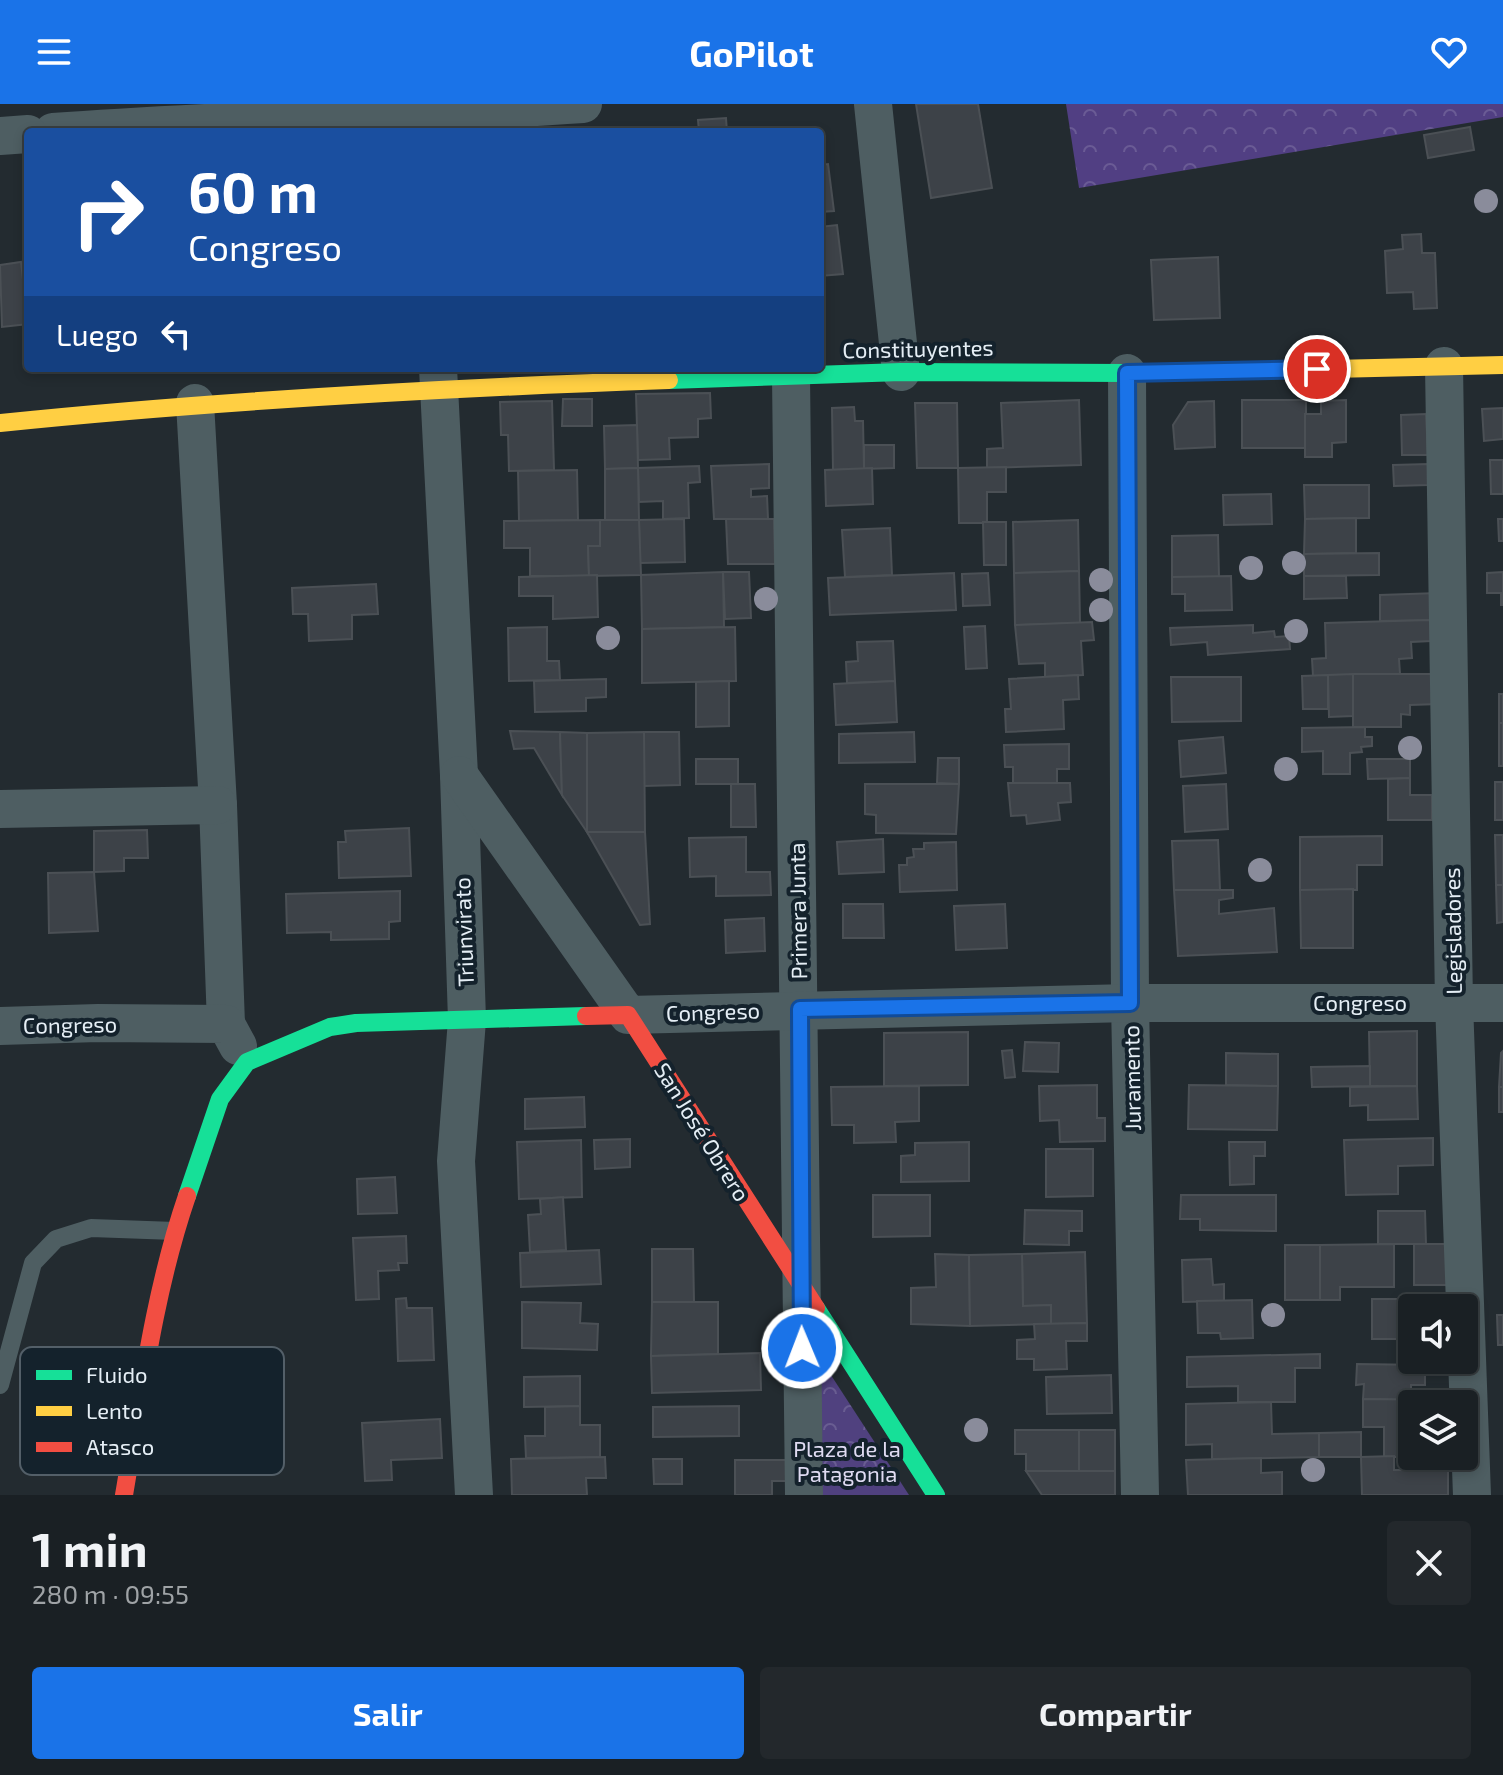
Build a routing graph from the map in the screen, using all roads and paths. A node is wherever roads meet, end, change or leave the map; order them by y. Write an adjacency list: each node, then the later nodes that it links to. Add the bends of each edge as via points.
1 (583, 104): 3 (street)
2 (873, 104): 9 (street)
3 (422, 117): 4 (street)
4 (106, 128)
5 (24, 134): 6 (street)
6 (0, 136)
7 (1503, 365): 8 (street, Constituyentes)
8 (1444, 366): 10 (street, Constituyentes); 19 (street, Legisladores)
9 (901, 372): 10 (street, Constituyentes); 11 (street, Constituyentes)
10 (1127, 373): 18 (street, Juramento)
11 (791, 376): 12 (street, Constituyentes); 21 (street, Primera Junta)
12 (439, 378): 13 (street, Constituyentes); 15 (street, Triunvirato)
13 (195, 403): 14 (street, Constituyentes); 16 (street)
14 (0, 423)
15 (459, 775): 22 (street, San José Obrero); 23 (street, Triunvirato)
16 (218, 805): 17 (street); 24 (street)
17 (0, 809)
18 (1130, 1003): 19 (street, Congreso); 21 (street, Congreso); 36 (street, Juramento)
19 (1454, 1003): 20 (street, Congreso); 37 (street, Legisladores)
20 (1503, 1003)
21 (800, 1009): 22 (street, Congreso); 28 (street, Primera Junta)
22 (628, 1015): 23 (street, Congreso); 28 (street, San José Obrero)
23 (467, 1020): 26 (street, Congreso, via 330,1027); 33 (street, Triunvirato, via 456,1161)
24 (226, 1024): 25 (street, Congreso); 26 (street)
25 (0, 1026)
26 (247, 1062): 27 (street, via 220,1099)
27 (175, 1231): 29 (street); 30 (lane, via 91,1228 56,1239 33,1263)
28 (801, 1289): 34 (street, Primera Junta); 35 (street, San José Obrero)
29 (150, 1347)
30 (0, 1385)
31 (127, 1475): 32 (street)
32 (124, 1495)
33 (474, 1495)
34 (804, 1495)
35 (936, 1495)
36 (1140, 1495)
37 (1472, 1495)

